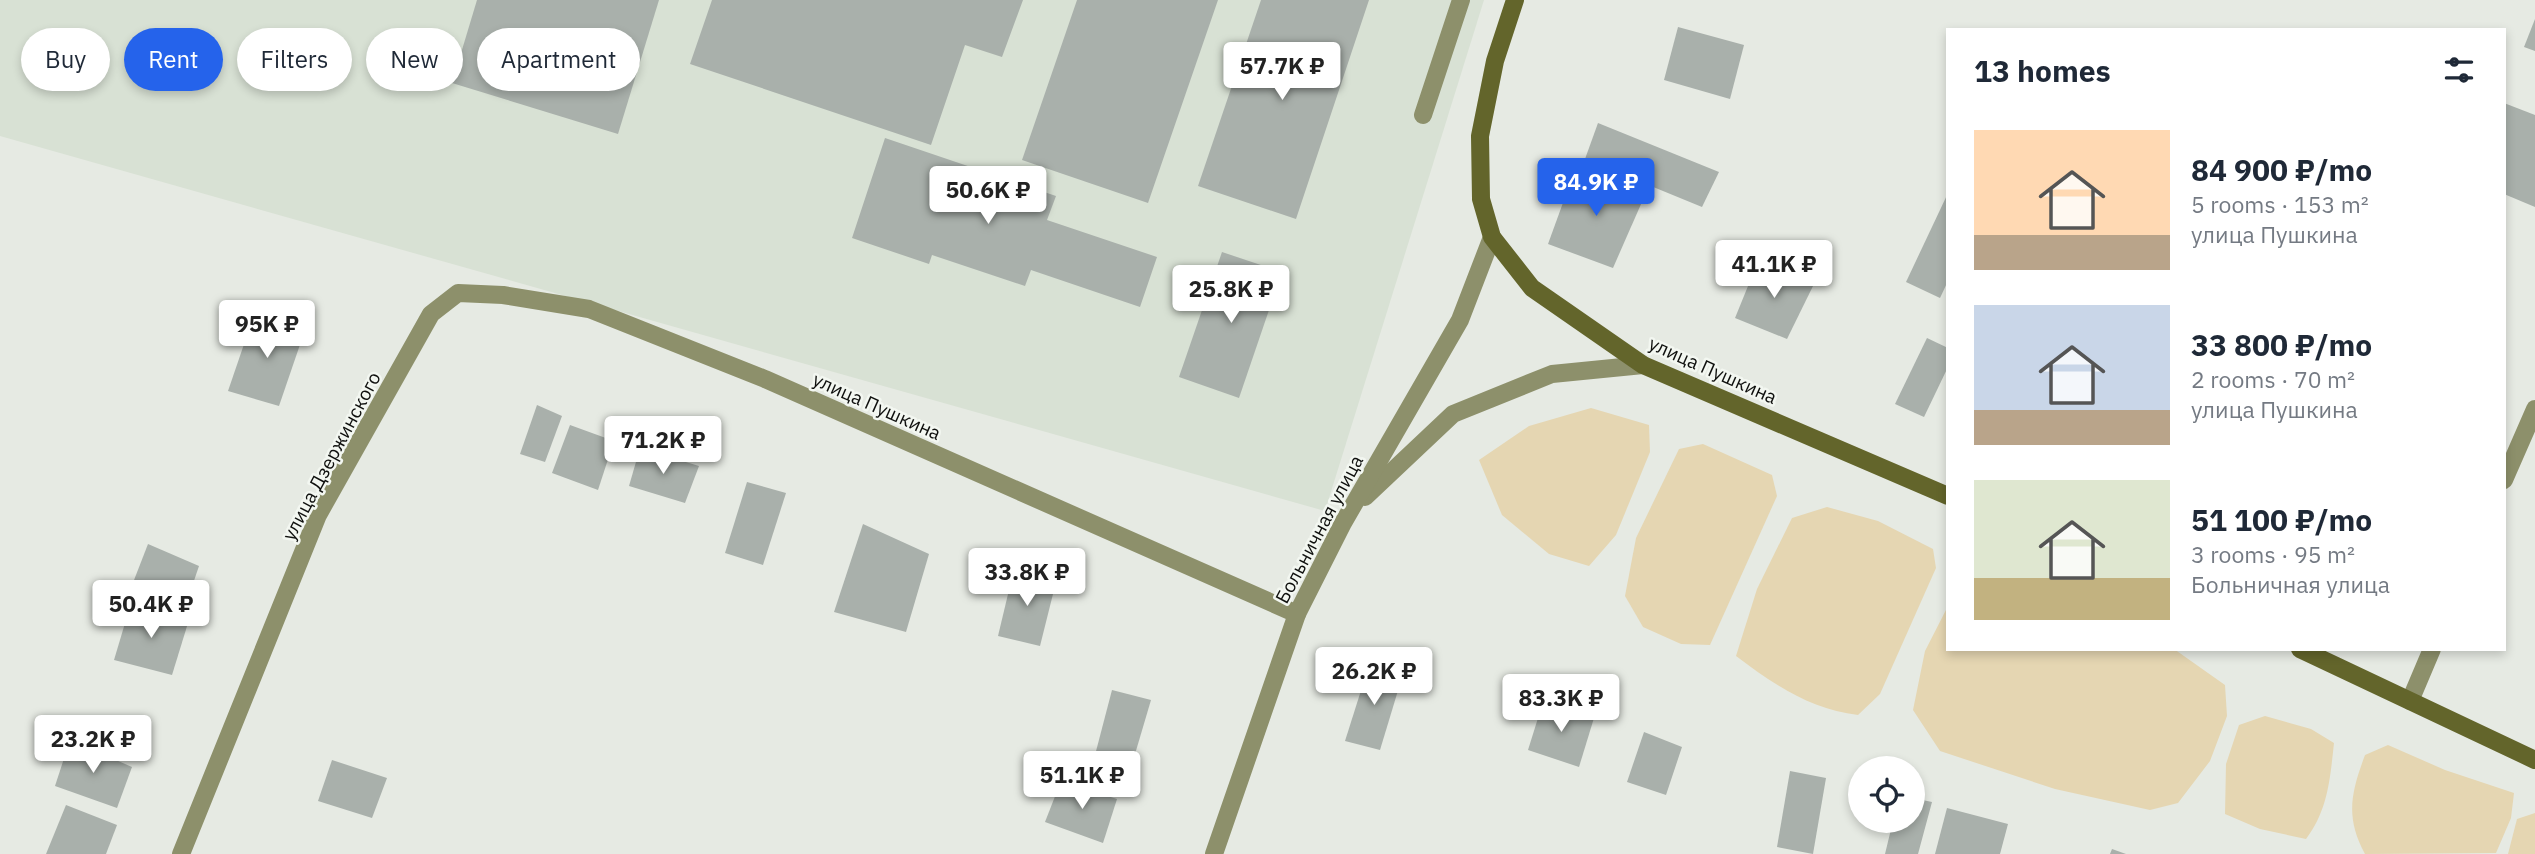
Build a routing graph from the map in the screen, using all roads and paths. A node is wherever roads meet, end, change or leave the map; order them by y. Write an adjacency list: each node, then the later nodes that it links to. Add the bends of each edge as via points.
1 (1461, 0): 3 (street)
2 (1515, 0): 4 (main road, via 1495,61 1480,136 1481,199)
3 (1423, 115)
4 (1492, 237): 6 (main road, улица Пушкина, via 1531,288); 10 (street, Больничная улица, via 1460,320)
5 (431, 314): 11 (street, улица Пушкина, via 458,293 589,309 778,385); 16 (street, улица Дзержинского, via 318,515)
6 (1643, 365): 9 (main road, улица Пушкина); 10 (street, via 1552,374 1452,414 1360,501)
7 (2535, 409): 8 (street)
8 (2506, 475)
9 (1946, 495)
10 (1343, 523): 11 (street, Больничная улица)
11 (1297, 614): 17 (street, Больничная улица)
12 (2304, 651): 14 (main road)
13 (2431, 651): 14 (street)
14 (2410, 701): 15 (main road)
15 (2535, 761)
16 (181, 854)
17 (1214, 854)

